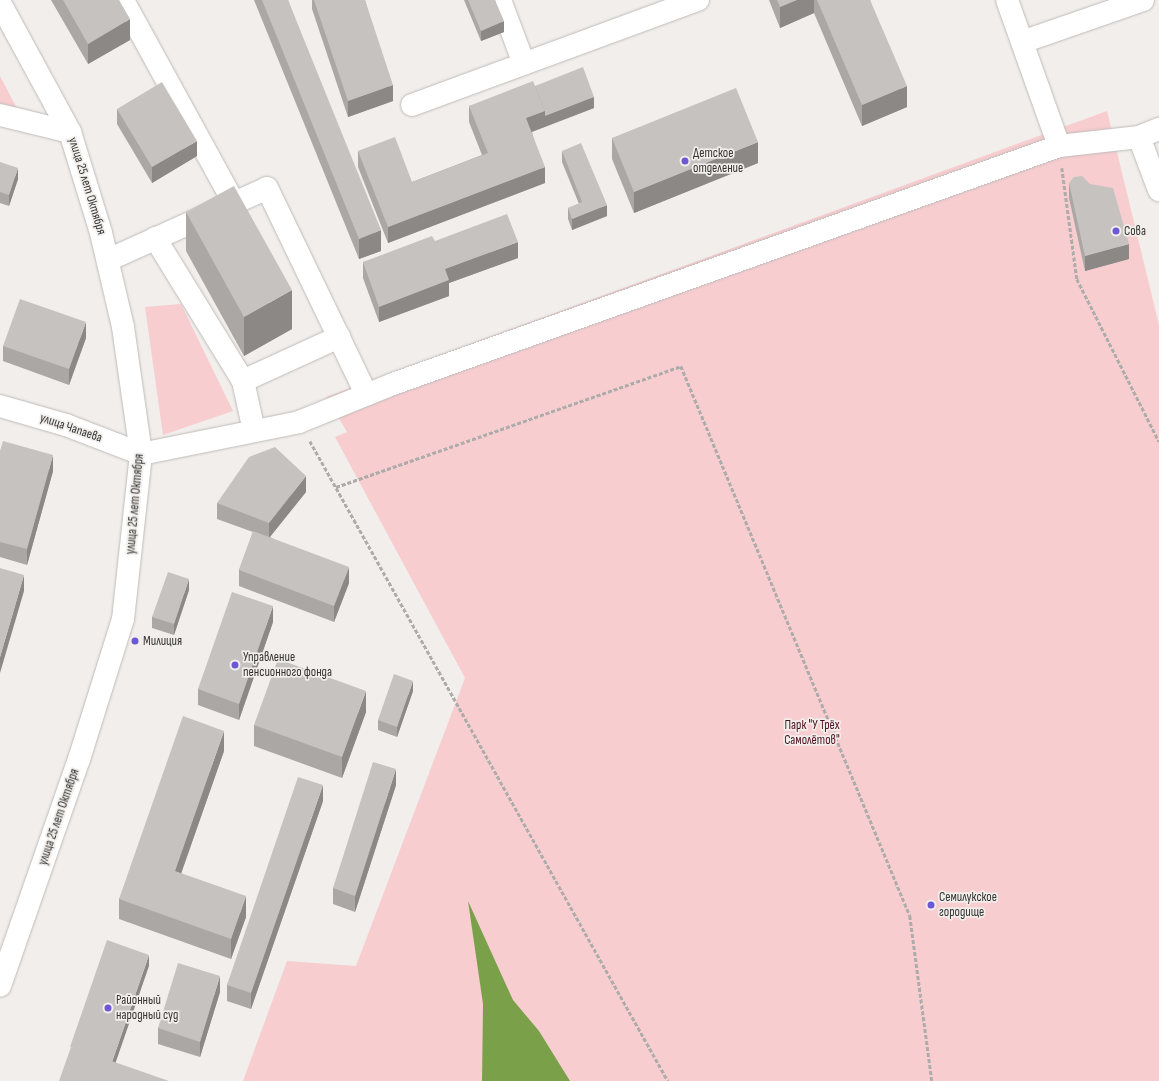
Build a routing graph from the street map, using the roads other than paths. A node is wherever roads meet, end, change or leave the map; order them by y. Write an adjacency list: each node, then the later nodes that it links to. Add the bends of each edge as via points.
1 (123, 0): 16 (street)
2 (500, 0): 8 (street)
3 (698, 0): 8 (street)
4 (1007, 0): 7 (street)
5 (1143, 0): 7 (street)
6 (0, 3): 12 (street, улица 25 лет Октября)
7 (1022, 42): 14 (street)
8 (524, 64): 9 (street)
9 (412, 105)
10 (0, 115): 12 (street)
11 (1159, 129): 13 (street)
12 (70, 132): 18 (street, улица 25 лет Октября)
13 (1139, 137): 14 (street); 15 (street)
14 (1059, 146): 21 (street)
15 (1159, 190)
16 (234, 203): 17 (street); 19 (street, via 267,188)
17 (155, 238): 18 (street); 20 (street)
18 (108, 260): 24 (street, улица 25 лет Октября, via 123,327)
19 (339, 337): 20 (street); 21 (street)
20 (243, 381): 23 (street)
21 (366, 394): 23 (street, via 299,422)
22 (0, 406): 24 (street, улица Чапаева, via 66,425)
23 (254, 431): 24 (street)
24 (141, 454): 25 (street, улица 25 лет Октября, via 123,619)
25 (0, 986)

